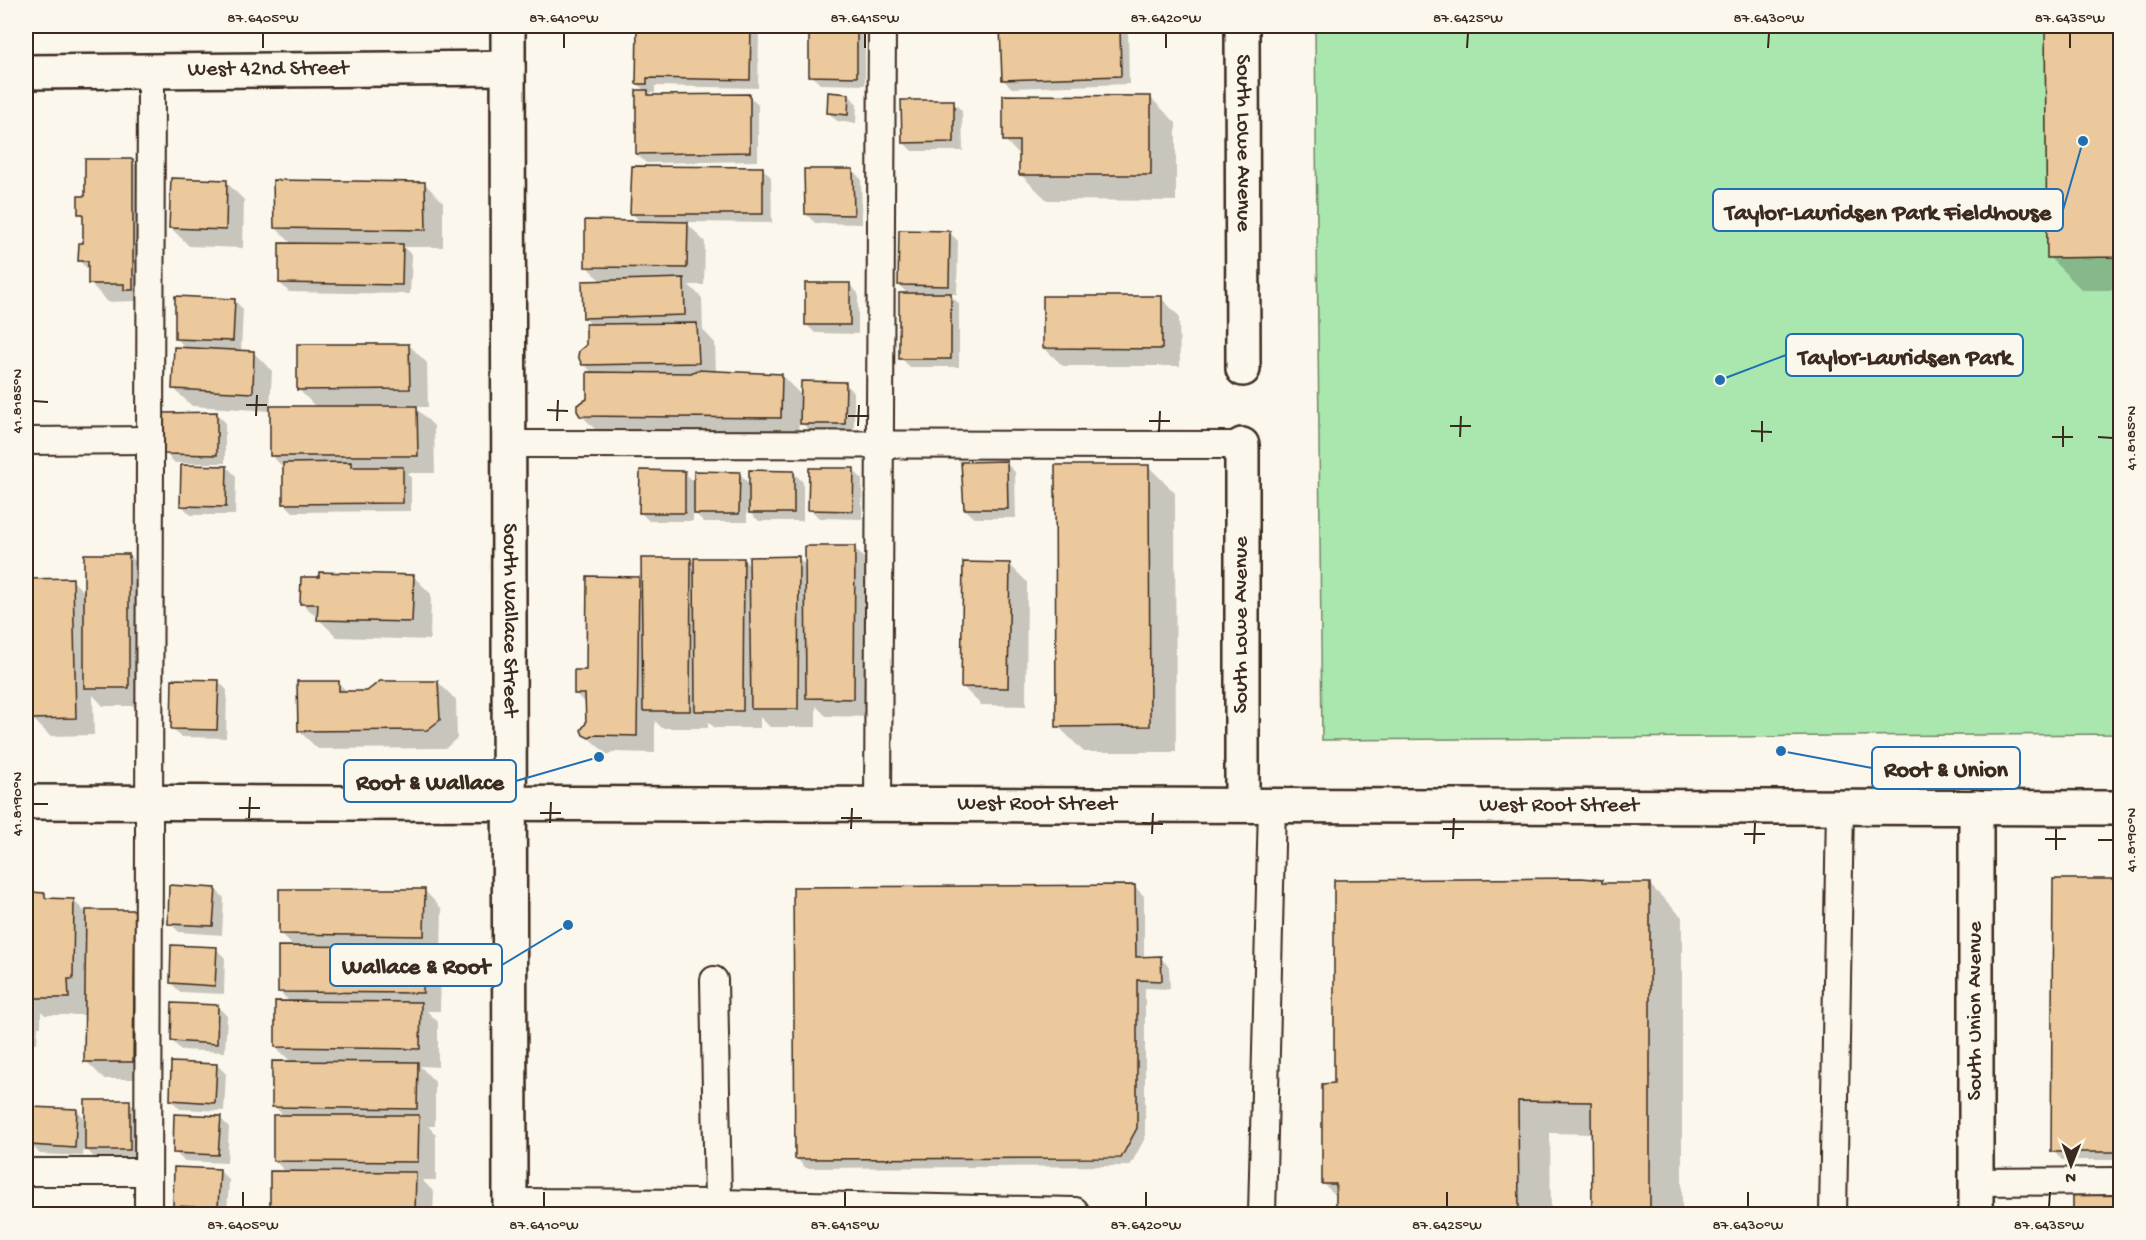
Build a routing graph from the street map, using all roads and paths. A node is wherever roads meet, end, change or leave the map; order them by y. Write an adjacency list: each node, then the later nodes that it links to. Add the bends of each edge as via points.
1 (508, 26): 4 (street, South Wallace Street)
2 (882, 26): 11 (lane)
3 (1242, 26): 7 (street, South Lowe Avenue)
4 (508, 68): 5 (street, West 42nd Street); 10 (street, South Wallace Street)
5 (151, 71): 6 (street, West 42nd Street); 8 (lane)
6 (26, 72)
7 (1243, 369)
8 (150, 440): 9 (lane); 14 (lane)
9 (26, 441)
10 (508, 444): 11 (lane); 15 (street, South Wallace Street)
11 (882, 445): 12 (lane); 16 (lane)
12 (1242, 445): 17 (street, South Lowe Avenue)
13 (26, 802): 14 (street, West Root Street)
14 (148, 802): 15 (street, West Root Street); 22 (lane)
15 (509, 802): 16 (street, West Root Street); 27 (street, South Wallace Street)
16 (878, 803): 17 (street, West Root Street)
17 (1257, 805): 18 (street, West Root Street); 30 (lane)
18 (1840, 807): 19 (street, West Root Street); 31 (lane)
19 (1976, 807): 20 (street, West Root Street); 25 (street, South Union Avenue)
20 (2121, 808)
21 (714, 980): 26 (lane)
22 (148, 1172): 23 (lane); 28 (lane)
23 (26, 1173)
24 (2121, 1181): 25 (lane)
25 (1976, 1182): 32 (street, South Union Avenue)
26 (718, 1203): 27 (lane); 29 (lane, via 1075,1211)
27 (510, 1208)
28 (148, 1215)
29 (1075, 1215)
30 (1262, 1215)
31 (1833, 1215)
32 (1976, 1215)

